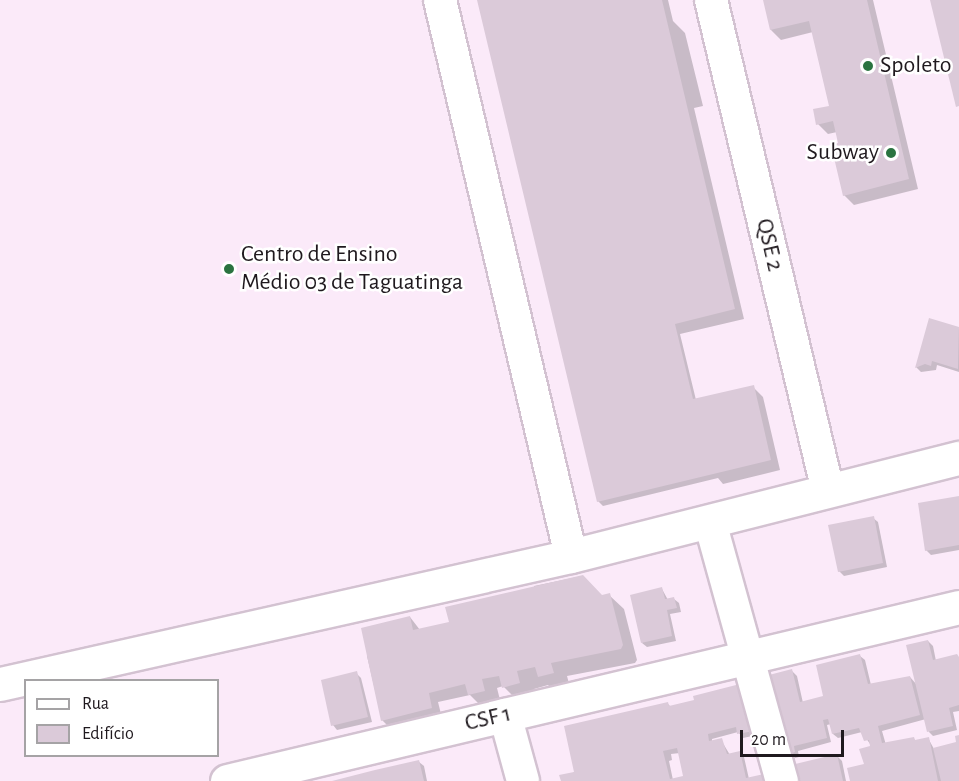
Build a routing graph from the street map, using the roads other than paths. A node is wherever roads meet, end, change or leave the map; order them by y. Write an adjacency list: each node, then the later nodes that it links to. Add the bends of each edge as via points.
1 (440, 0): 6 (street)
2 (711, 0): 4 (street, QSE 2)
3 (959, 458): 4 (street)
4 (828, 490): 5 (street)
5 (710, 522): 6 (street); 8 (street)
6 (571, 556): 9 (street)
7 (959, 608): 8 (street, CSF 1)
8 (750, 658): 10 (street, CSF 1); 13 (street)
9 (0, 684)
10 (505, 715): 11 (street, CSF 1); 12 (street)
11 (227, 781)
12 (523, 781)
13 (782, 781)

